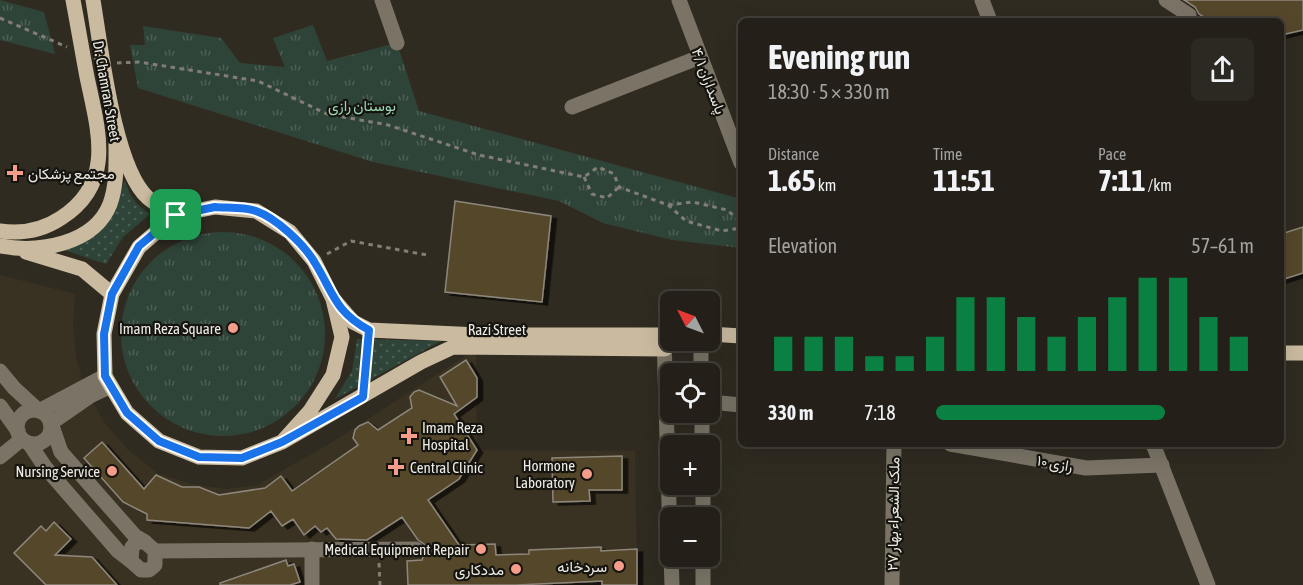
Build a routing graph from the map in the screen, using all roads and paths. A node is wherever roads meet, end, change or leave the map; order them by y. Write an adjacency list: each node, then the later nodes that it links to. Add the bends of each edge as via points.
1 (73, 0): 11 (main road, Dr. Chamran Street)
2 (93, 0): 13 (main road)
3 (382, 0): 10 (street)
4 (679, 0): 12 (street, پاسداران ۴/۱)
5 (982, 0): 9 (street)
6 (1166, 0): 7 (street)
7 (1189, 15)
8 (0, 18): 11 (path)
9 (989, 18)
10 (397, 43)
11 (82, 55): 23 (main road, Dr. Chamran Street, via 99,135 95,178 72,211 52,224 33,230)
12 (700, 57): 14 (street); 16 (street, پاسداران ۴/۱)
13 (104, 64): 15 (main road); 17 (path, via 139,62 258,81 327,114 388,125 479,155)
14 (572, 107)
15 (116, 132): 20 (main road, via 131,175 148,198); 24 (main road, via 116,185 109,206 96,225 53,247)
16 (738, 155)
17 (584, 177): 18 (path, via 598,167 614,174); 18 (path, via 592,194 607,198)
18 (619, 187): 19 (path)
19 (668, 205): 21 (path, via 693,202 727,210); 22 (path, via 686,221 722,231)
20 (176, 215): 26 (main road, via 215,207 256,211 290,232); 27 (main road, via 139,246)
21 (738, 219)
22 (738, 228)
23 (0, 231)
24 (7, 247): 27 (main road, via 82,269)
25 (427, 255): 26 (path, via 351,241)
26 (315, 261): 28 (main road)
27 (112, 294): 37 (main road, via 104,334)
28 (333, 299): 29 (main road, via 353,322); 46 (main road, via 342,337 333,375 310,411)
29 (369, 330): 32 (main road, Razi Street); 38 (path)
30 (720, 335): 31 (main road)
31 (738, 336)
32 (660, 339)
33 (660, 339): 38 (main road, Razi Street, via 453,347)
34 (1284, 353): 35 (main road)
35 (1303, 353)
36 (0, 371): 42 (street)
37 (108, 381): 42 (street); 43 (street); 46 (main road, via 127,413 159,441 199,457 242,458)
38 (363, 397): 46 (main road, Razi Street)
39 (720, 403): 40 (street)
40 (738, 405)
41 (0, 406): 45 (street)
42 (39, 411): 43 (street); 45 (street, via 22,414 18,422)
43 (51, 423): 45 (street, via 46,440 38,444); 53 (street, via 61,452 135,536)
44 (669, 423): 52 (street)
45 (23, 438): 50 (street); 59 (street)
46 (282, 442)
47 (894, 447): 65 (street, ملک الشعراء بهار ۲۷)
48 (967, 447): 51 (street, رازی ۱۰, via 1086,468)
49 (1155, 447): 51 (street)
50 (0, 457)
51 (1162, 465): 66 (street)
52 (670, 507)
53 (150, 546): 54 (street); 59 (street, via 155,565); 59 (street, via 137,542 132,547)
54 (314, 549): 55 (street); 60 (street); 61 (street)
55 (379, 549): 56 (street); 62 (path)
56 (416, 549)
57 (671, 567): 63 (street)
58 (703, 567): 64 (street)
59 (139, 572)
60 (312, 585)
61 (317, 585)
62 (380, 585)
63 (672, 585)
64 (703, 585)
65 (892, 585)
66 (1208, 585)

